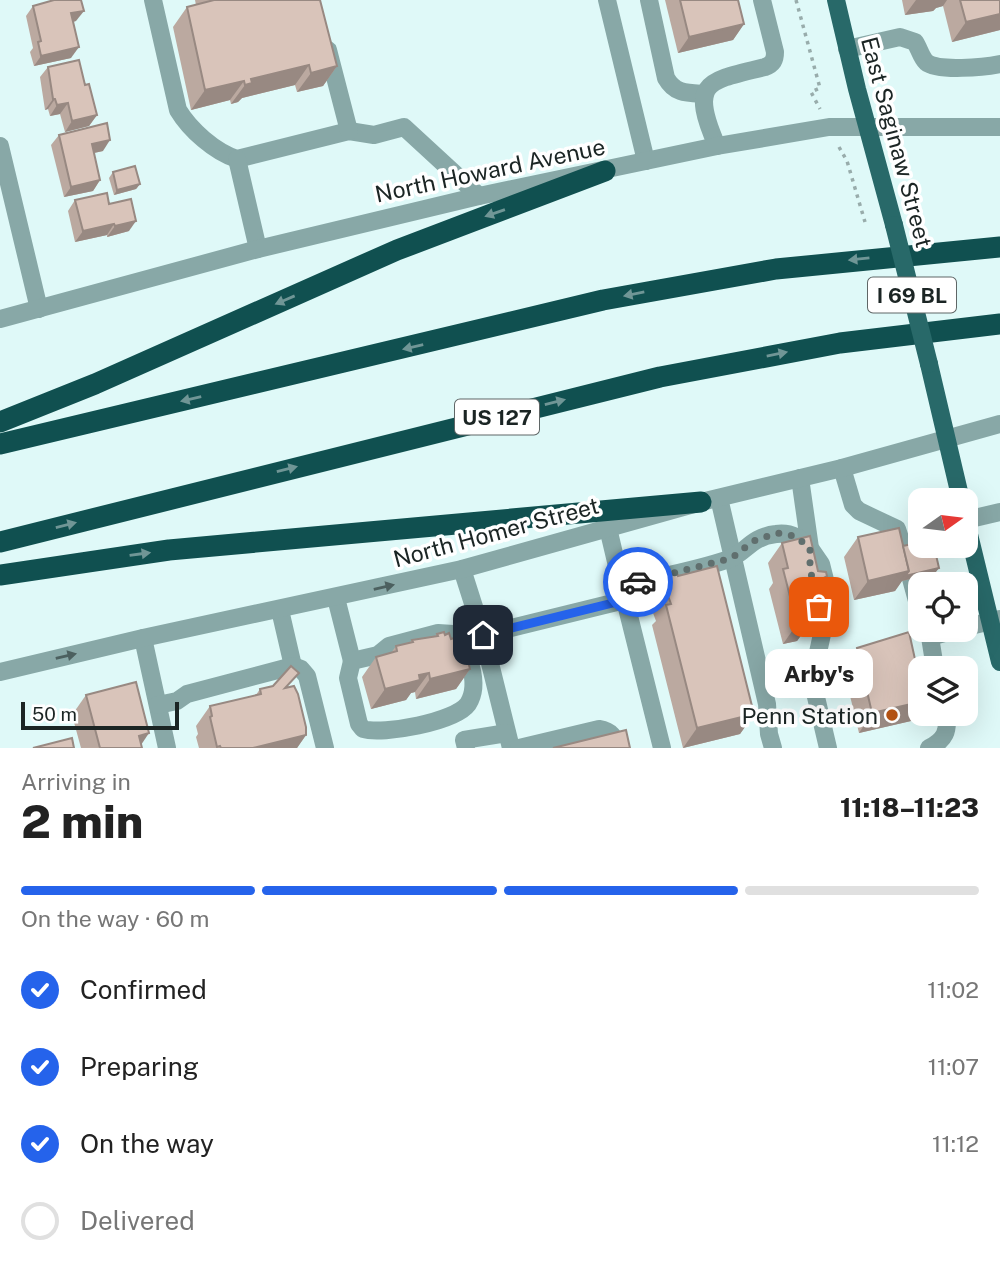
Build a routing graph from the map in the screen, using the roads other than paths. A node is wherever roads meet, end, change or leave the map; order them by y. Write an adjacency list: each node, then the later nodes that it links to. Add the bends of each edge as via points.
1 (153, 0): 15 (street, via 178,110 224,155)
2 (607, 0): 16 (street)
3 (649, 0): 9 (street, via 666,78 680,93)
4 (762, 0): 9 (street, via 775,59 765,67 725,76)
5 (835, 0): 7 (main road, East Saginaw Street / I 69 BL)
6 (324, 35): 12 (street)
7 (847, 50): 8 (street, via 900,37 915,42 930,65); 11 (main road, East Saginaw Street / I 69 BL)
8 (1000, 64)
9 (705, 94): 14 (street, via 704,117)
10 (1000, 127): 11 (street, North Howard Avenue)
11 (867, 128): 14 (street, North Howard Avenue, via 829,127); 26 (main road, East Saginaw Street / I 69 BL, bridge)
12 (349, 131): 15 (street); 18 (street, via 374,135 404,127)
13 (0, 146): 21 (street)
14 (717, 146): 16 (street, North Howard Avenue)
15 (237, 159): 20 (street)
16 (646, 160): 17 (street, North Howard Avenue)
17 (605, 171): 18 (street, North Howard Avenue); 24 (highway, one-way to 24, via 397,250)
18 (479, 196): 20 (street, North Howard Avenue)
19 (1000, 247): 27 (highway, one-way to 27, via 776,268 603,300)
20 (258, 249): 21 (street, North Howard Avenue)
21 (39, 309): 22 (street, North Howard Avenue)
22 (0, 319)
23 (1000, 324): 35 (highway, US 127, one-way to 23, via 660,377 840,343)
24 (0, 422)
25 (1000, 424): 26 (street, North Homer Street)
26 (946, 440): 28 (street, North Homer Street); 30 (main road, East Saginaw Street / I 69 BL)
27 (0, 444)
28 (842, 468): 29 (street, North Homer Street); 37 (street, via 853,505 897,529)
29 (800, 478): 31 (street, North Homer Street); 36 (street)
30 (958, 488)
31 (710, 500): 34 (street, North Homer Street); 38 (street); 41 (highway, one-way to 31, via 169,550)
32 (1000, 512): 33 (street)
33 (978, 518)
34 (608, 528): 40 (street, North Homer Street); 42 (street)
35 (0, 542)
36 (810, 548): 38 (street, via 795,536 777,533 753,541); 69 (street, via 810,569 824,625 812,680); 70 (street, via 821,565 836,624 823,679)
37 (904, 550)
38 (732, 558): 42 (street); 54 (street)
39 (977, 558): 45 (main road)
40 (462, 569): 43 (street, North Homer Street, one-way to 40); 46 (street)
41 (0, 575)
42 (623, 593): 46 (street); 66 (street)
43 (336, 598): 44 (street, North Homer Street); 49 (street)
44 (280, 610): 47 (street, North Homer Street); 51 (street)
45 (995, 620): 50 (main road)
46 (483, 635): 60 (street)
47 (142, 638): 52 (street, North Homer Street, one-way to 47); 53 (street)
48 (378, 654): 49 (street); 56 (street, via 389,646 438,633 460,639 474,676 472,694 460,712); 59 (street, via 391,656 448,643 459,652 465,677 461,696 453,704 384,723)
49 (352, 661): 59 (street, via 348,678 359,724)
50 (1000, 663)
51 (293, 666): 53 (street, via 263,681 237,682); 58 (street, via 307,676)
52 (0, 672)
53 (158, 705): 62 (street)
54 (766, 705): 67 (street); 68 (street)
55 (300, 719): 58 (street)
56 (434, 720): 59 (street, via 387,732); 61 (street)
57 (948, 726): 71 (street, via 945,736)
58 (320, 727): 63 (street)
59 (375, 730)
60 (509, 741): 61 (street)
61 (465, 744)
62 (167, 748)
63 (325, 748)
64 (519, 748): 65 (street, via 599,729 614,736)
65 (618, 748)
66 (663, 748)
67 (773, 748)
68 (783, 748)
69 (828, 748)
70 (839, 748)
71 (929, 748)

